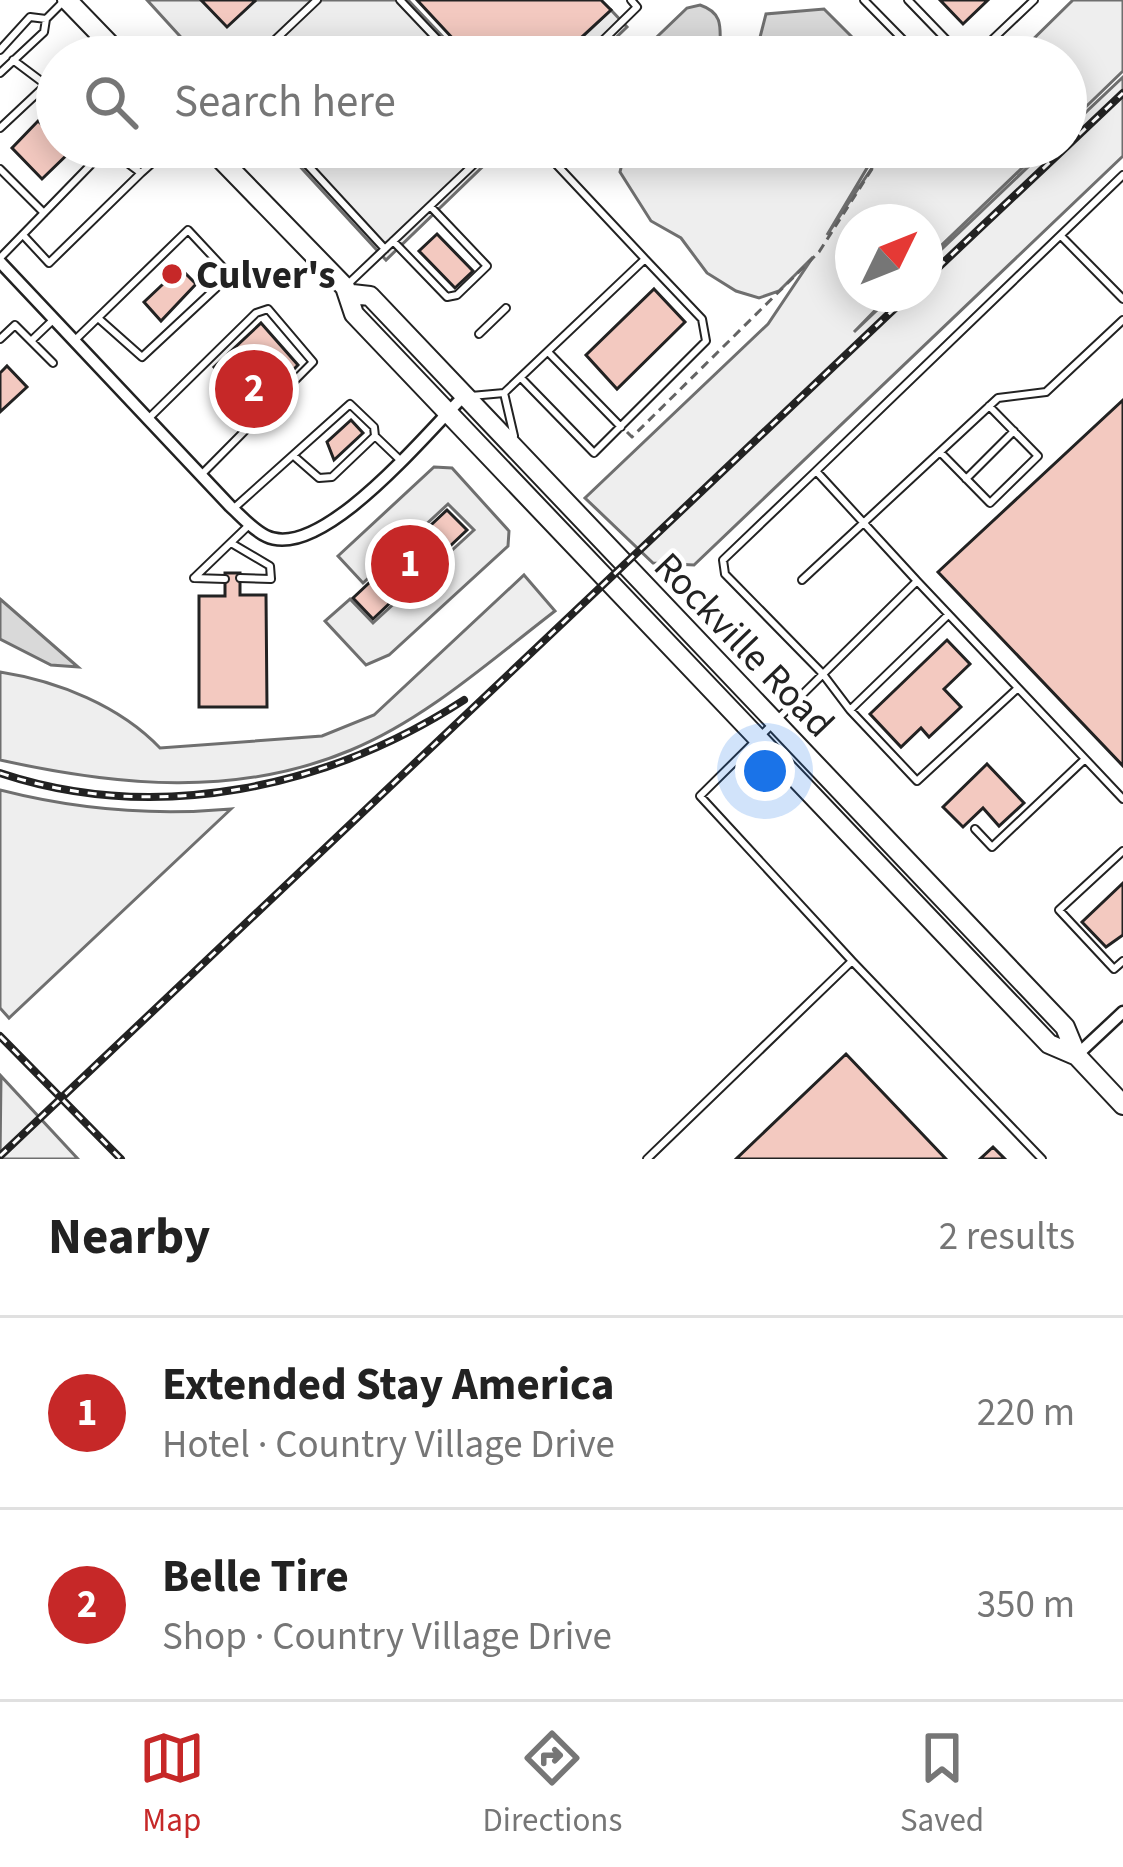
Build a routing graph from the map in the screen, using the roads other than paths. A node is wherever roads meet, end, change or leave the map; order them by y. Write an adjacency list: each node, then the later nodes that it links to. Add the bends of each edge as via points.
1 (66, 0): 8 (lane); 10 (main road)
2 (317, 0): 11 (lane)
3 (400, 0): 12 (lane)
4 (631, 0): 13 (lane, via 637,7)
5 (864, 0): 14 (lane)
6 (908, 0): 15 (lane)
7 (1034, 0): 16 (lane)
8 (46, 19): 9 (lane); 18 (lane, via 30,17)
9 (40, 36)
10 (101, 36)
11 (279, 36)
12 (434, 36)
13 (607, 36)
14 (899, 36)
15 (943, 36)
16 (996, 36)
17 (36, 39): 19 (lane)
18 (1, 47)
19 (13, 60): 20 (lane); 21 (lane)
20 (0, 73)
21 (36, 77)
22 (36, 94): 23 (lane)
23 (0, 128)
24 (90, 168): 39 (lane)
25 (135, 168): 33 (lane)
26 (147, 168): 33 (lane)
27 (230, 168): 36 (main road, Rockville Road)
28 (240, 168): 36 (lane)
29 (310, 168): 43 (lane)
30 (470, 168): 38 (lane)
31 (560, 168): 45 (lane)
32 (0, 169): 39 (lane)
33 (141, 173): 40 (lane, via 49,263)
34 (1123, 176): 35 (lane)
35 (1112, 186): 37 (lane); 41 (lane)
36 (251, 189): 46 (main road, Rockville Road)
37 (1123, 197)
38 (430, 206): 42 (lane); 42 (lane, via 487,266 457,296 447,297)
39 (45, 214): 40 (lane)
40 (23, 235): 44 (lane)
41 (1061, 236): 47 (lane); 71 (lane)
42 (393, 241): 43 (lane)
43 (385, 249): 46 (lane)
44 (0, 260): 50 (street)
45 (645, 260): 56 (lane); 64 (lane, via 708,334)
46 (348, 290): 60 (main road, Rockville Road, via 370,296); 62 (main road, Rockville Road, via 354,314)
47 (1123, 299)
48 (506, 308): 52 (lane)
49 (98, 318): 49 (lane, via 188,230 230,275 142,358); 54 (lane)
50 (54, 319): 54 (street); 55 (lane)
51 (1123, 320): 61 (lane, via 1046,392)
52 (479, 334)
53 (0, 339): 55 (lane, via 15,325)
54 (74, 340): 63 (street)
55 (31, 341): 57 (lane)
56 (549, 352): 58 (lane); 64 (lane)
57 (53, 363)
58 (521, 378): 59 (lane); 64 (lane, via 594,453)
59 (504, 393): 60 (lane); 68 (lane)
60 (464, 396): 62 (street); 68 (main road, Rockville Road)
61 (989, 406): 65 (lane); 67 (lane)
62 (447, 413): 70 (street); 87 (main road, Rockville Road)
63 (148, 419): 72 (street); 72 (lane, via 262,309 298,340 312,356 310,368)
64 (621, 427)
65 (1014, 431): 73 (lane); 73 (lane, via 1038,456 1006,488 990,503)
66 (375, 436): 69 (lane, via 332,477 320,478); 69 (lane, via 350,404); 70 (lane)
67 (940, 452): 73 (lane); 75 (lane)
68 (521, 456): 86 (main road, Rockville Road)
69 (295, 457): 74 (lane)
70 (399, 459): 76 (street, via 315,535 268,538)
71 (816, 471): 75 (lane); 83 (lane, via 723,560 725,574)
72 (200, 475): 74 (street)
73 (966, 479)
74 (233, 509): 76 (street)
75 (864, 523): 80 (lane); 81 (lane)
76 (251, 524): 77 (lane)
77 (231, 542): 78 (lane, via 270,566 271,579); 79 (lane, via 194,578)
78 (240, 578)
79 (225, 579)
80 (802, 580)
81 (917, 581): 82 (lane); 83 (lane)
82 (948, 615): 84 (lane); 85 (lane)
83 (822, 673): 85 (lane); 86 (lane)
84 (1018, 688): 85 (lane, via 917,781); 88 (lane)
85 (850, 710)
86 (773, 721): 87 (lane); 95 (main road, Rockville Road, via 1065,1027)
87 (757, 738): 92 (lane, via 700,796); 95 (main road, Rockville Road, via 1049,1044)
88 (1085, 759): 89 (lane); 90 (lane, via 992,847)
89 (1123, 799)
90 (975, 829)
91 (1123, 850): 93 (lane, via 1059,910 1114,969)
92 (852, 961): 97 (lane); 98 (lane)
93 (1123, 961)
94 (1123, 1012): 95 (street)
95 (1076, 1056): 96 (main road, Rockville Road)
96 (1123, 1105)
97 (647, 1159)
98 (1042, 1159)

